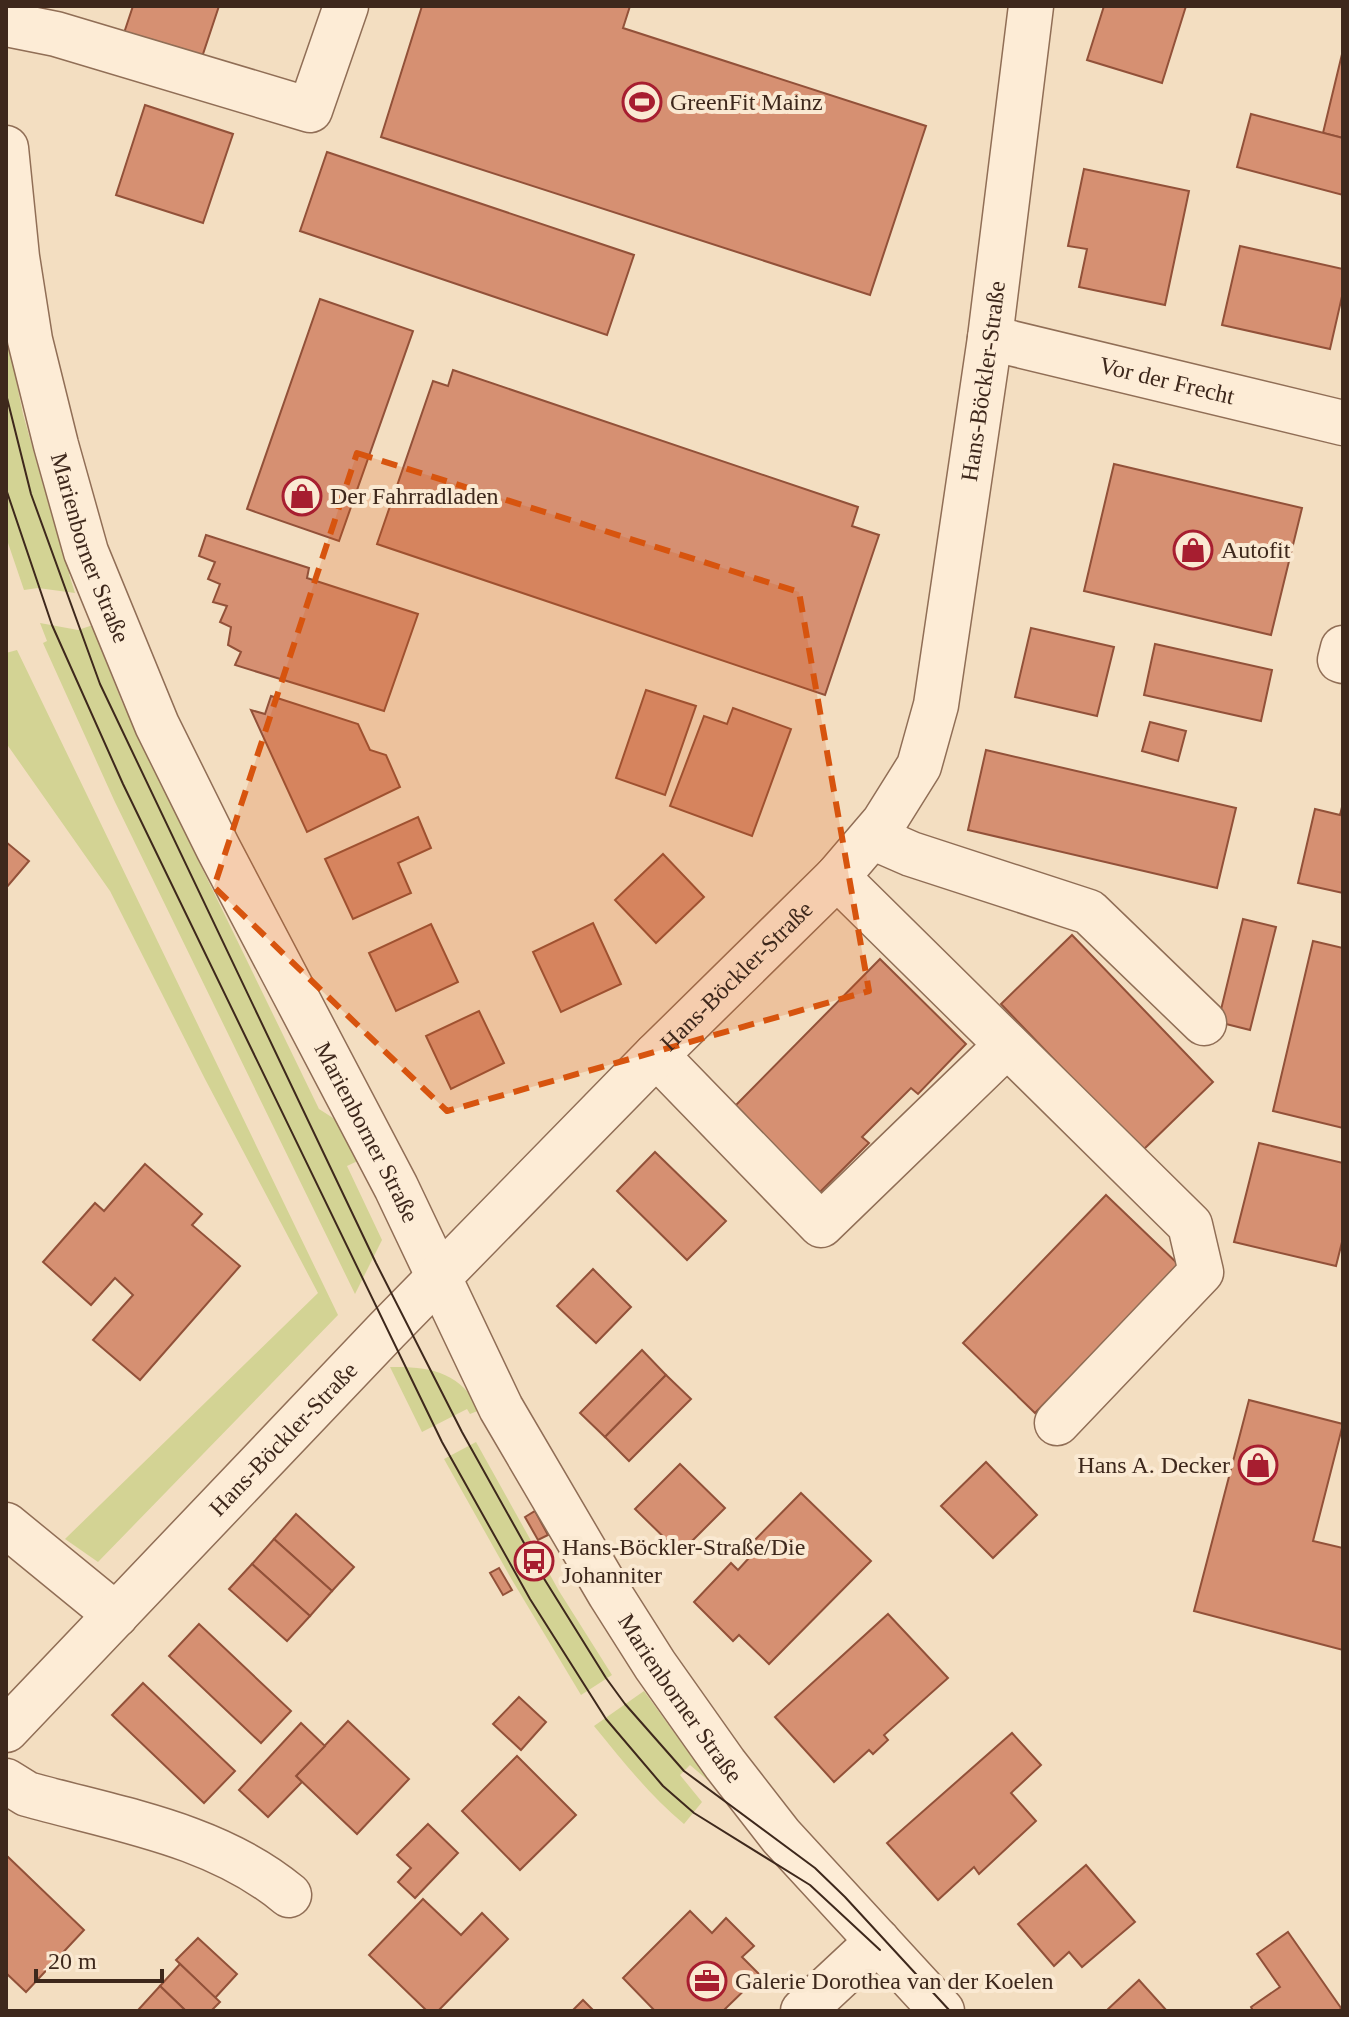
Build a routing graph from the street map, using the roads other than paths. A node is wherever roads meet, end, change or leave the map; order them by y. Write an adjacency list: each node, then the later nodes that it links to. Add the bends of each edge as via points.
1 (346, 6): 3 (street, via 310,110)
2 (1031, 6): 5 (street, Hans-Böckler-Straße)
3 (6, 24)
4 (6, 148): 12 (street, Marienborner Straße, via 30,340 98,584 157,725)
5 (990, 338): 6 (street, Vor der Frecht); 7 (street, Hans-Böckler-Straße, via 936,705 919,766)
6 (1343, 423)
7 (872, 837): 8 (street, Hans-Böckler-Straße); 9 (street, via 1089,912)
8 (837, 877): 10 (street); 11 (street, Hans-Böckler-Straße)
9 (1204, 1023)
10 (1007, 1045): 11 (street, via 821,1225); 13 (street, via 1190,1225 1201,1272)
11 (656, 1055): 12 (street, Hans-Böckler-Straße)
12 (440, 1276): 15 (street, Hans-Böckler-Straße); 19 (street, Marienborner Straße, via 501,1408 655,1665 781,1836)
13 (1057, 1423)
14 (6, 1525): 15 (street)
15 (116, 1615): 16 (street, Hans-Böckler-Straße)
16 (6, 1730)
17 (6, 1781): 18 (street, via 27,1794 191,1840 266,1876)
18 (289, 1895)
19 (878, 1941): 20 (street); 21 (street, Marienborner Straße)
20 (803, 2011)
21 (942, 2011)

